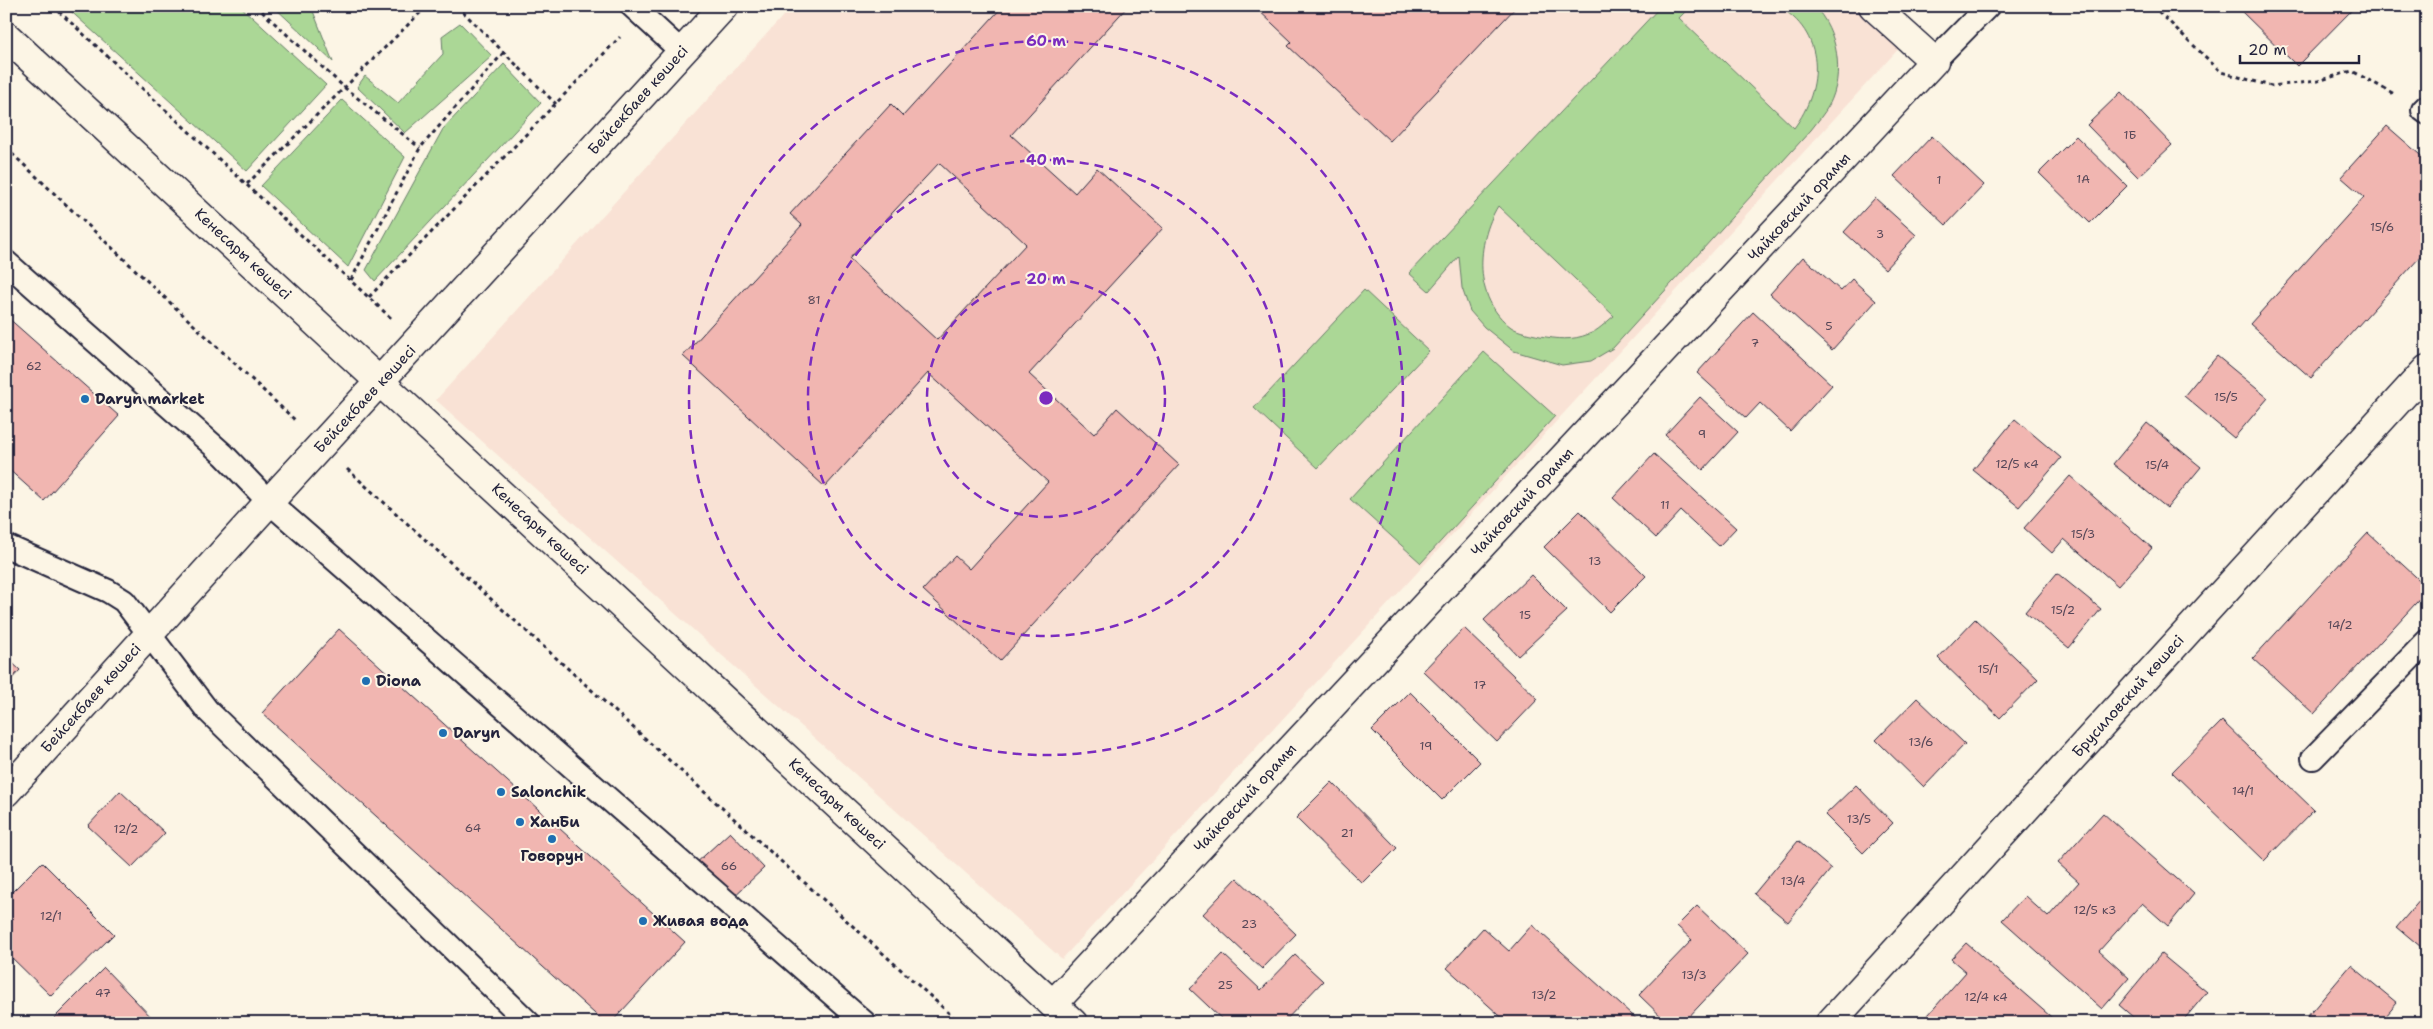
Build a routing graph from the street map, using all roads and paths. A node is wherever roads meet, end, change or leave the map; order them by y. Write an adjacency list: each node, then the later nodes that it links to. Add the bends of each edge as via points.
1 (53, 6): 19 (path)
2 (256, 6): 14 (path)
3 (427, 6): 14 (path)
4 (457, 6): 11 (path)
5 (724, 6): 12 (street, Бейсекбаев көшесі)
6 (1873, 6): 13 (street)
7 (1988, 6): 13 (lane)
8 (2153, 6): 16 (path, via 2221,72 2270,86 2318,81 2352,71)
9 (636, 11): 12 (lane); 15 (path)
10 (6, 36): 25 (street, Кенесары көшесі)
11 (504, 52): 15 (path); 18 (path)
12 (682, 52): 23 (street, Бейсекбаев көшесі)
13 (1934, 61): 33 (street, Чайковский орамы)
14 (345, 88): 18 (path); 19 (path)
15 (556, 104): 22 (path)
16 (2426, 110)
17 (6, 148): 26 (path)
18 (420, 148): 21 (path)
19 (247, 184): 21 (path)
20 (6, 262): 27 (lane, via 224,455)
21 (351, 280): 22 (path)
22 (369, 297): 23 (path)
23 (418, 342): 25 (street, Бейсекбаев көшесі)
24 (2427, 369): 38 (street, Брусиловский көшесі)
25 (381, 382): 26 (street, Бейсекбаев көшесі); 33 (street, Кенесары көшесі)
26 (322, 445): 27 (street, Бейсекбаев көшесі); 36 (path)
27 (269, 502): 29 (street, Бейсекбаев көшесі); 35 (lane)
28 (6, 546): 29 (lane, via 108,590 124,601)
29 (149, 634): 32 (street, Бейсекбаев көшесі); 34 (lane, via 206,710)
30 (2427, 642): 31 (lane)
31 (2313, 758)
32 (6, 792)
33 (1053, 1004): 37 (street, Кенесары көшесі)
34 (529, 1023)
35 (865, 1023)
36 (960, 1023)
37 (1073, 1023)
38 (1830, 1023)

